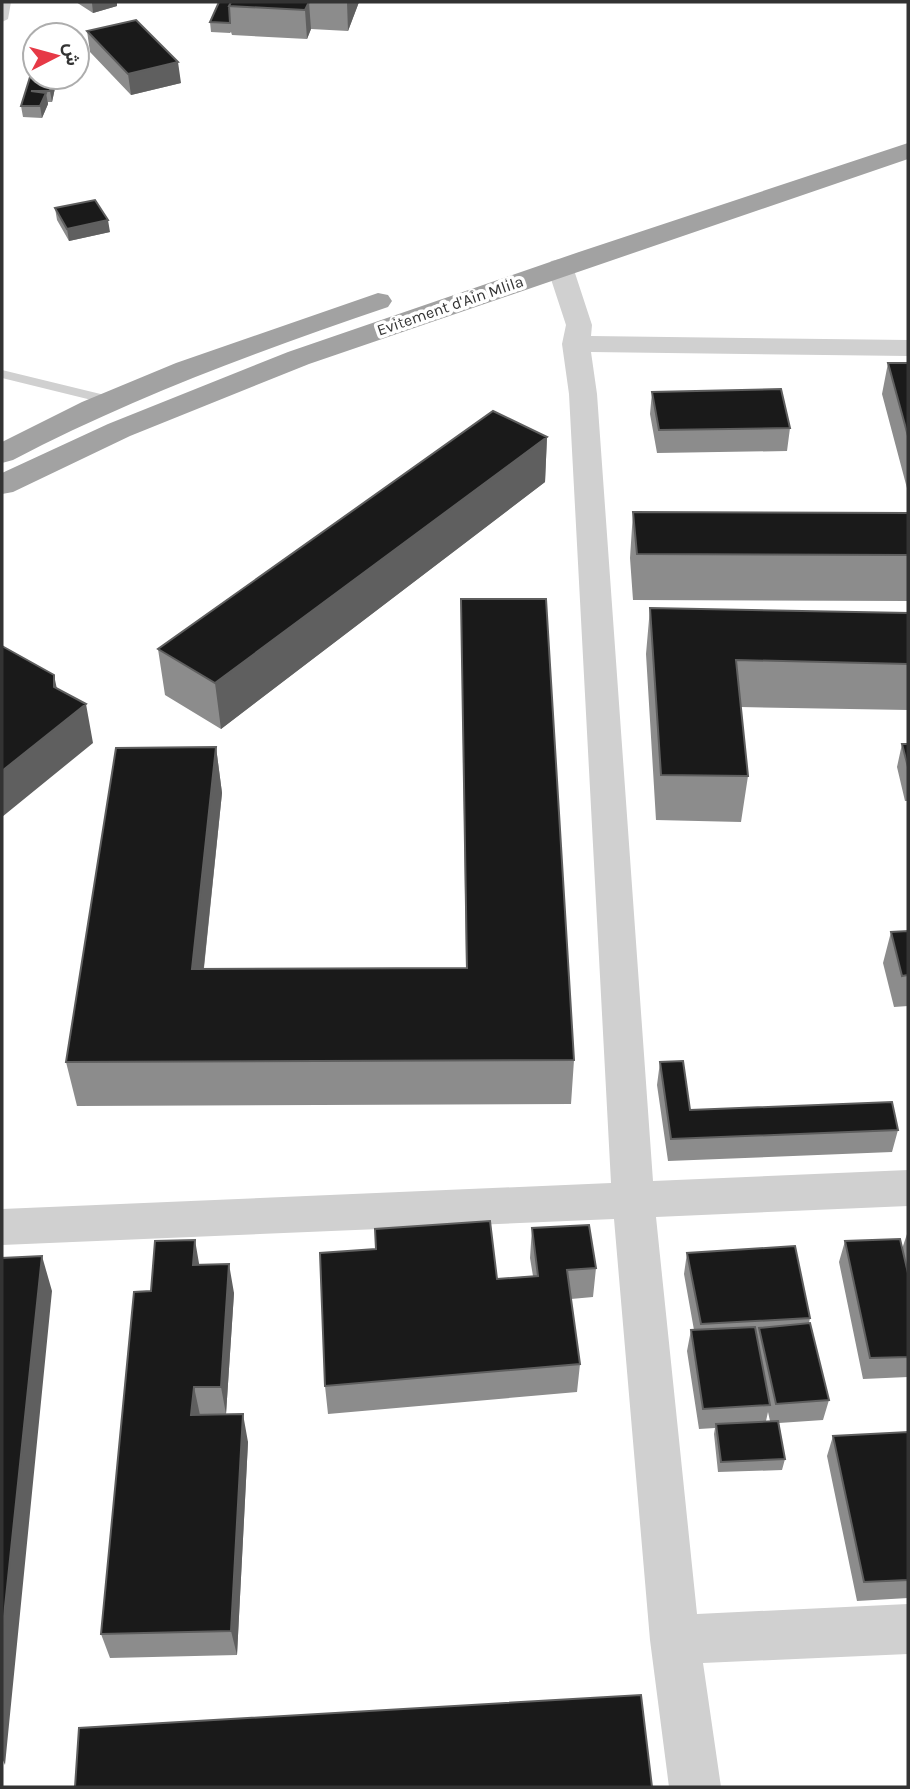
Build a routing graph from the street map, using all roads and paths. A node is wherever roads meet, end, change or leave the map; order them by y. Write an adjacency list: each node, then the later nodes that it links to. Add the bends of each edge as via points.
1 (5, 2): 2 (lane)
2 (2, 19)
3 (908, 124): 5 (highway, Evitement d'Ain Mlila)
4 (908, 151): 6 (highway, Evitement d'Ain Mlila)
5 (487, 265)
6 (561, 267): 9 (street); 14 (highway, Evitement d'Ain Mlila, via 211,390)
7 (408, 291): 12 (highway, Evitement d'Ain Mlila, via 282,333)
8 (908, 326): 9 (street)
9 (577, 334): 10 (street); 16 (street)
10 (908, 348)
11 (2, 374): 12 (lane)
12 (112, 401): 13 (highway, Evitement d'Ain Mlila)
13 (2, 454)
14 (2, 485)
15 (908, 1188): 16 (street)
16 (633, 1200): 17 (street); 19 (street)
17 (2, 1227)
18 (908, 1629): 19 (street)
19 (675, 1640): 20 (street)
20 (695, 1787)

